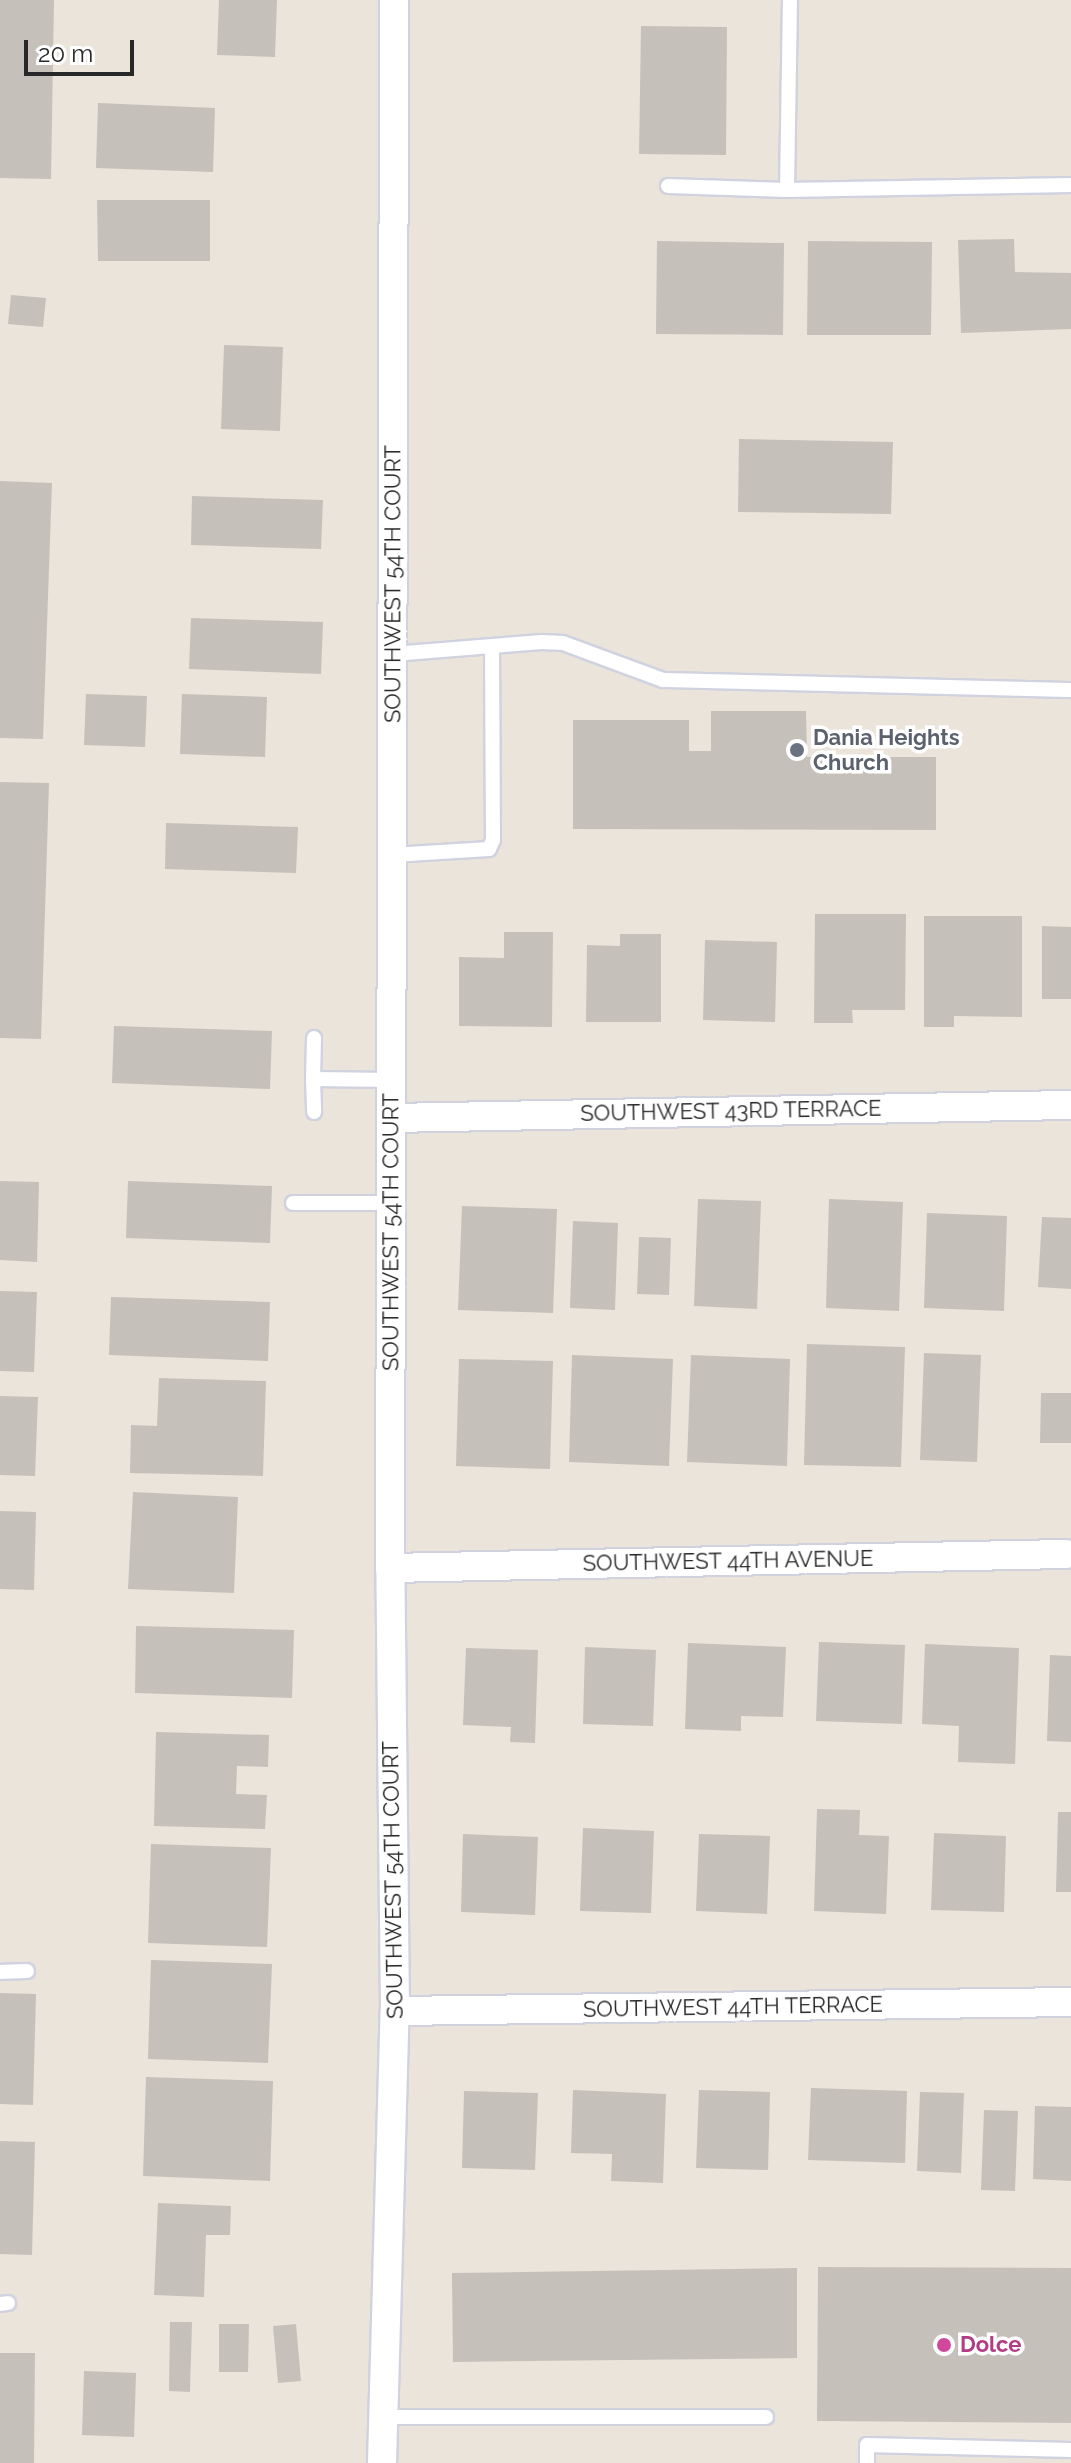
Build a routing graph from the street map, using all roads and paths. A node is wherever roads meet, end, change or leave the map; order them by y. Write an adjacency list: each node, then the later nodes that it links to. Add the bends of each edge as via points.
1 (394, 0): 7 (street, SOUTHWEST 54TH COURT)
2 (790, 0): 5 (lane)
3 (1071, 185): 5 (lane)
4 (668, 186): 5 (lane)
5 (787, 190)
6 (492, 646): 7 (lane); 8 (lane, via 563,643 663,680); 9 (lane, via 489,849)
7 (393, 654): 9 (street, SOUTHWEST 54TH COURT)
8 (1071, 690)
9 (392, 855): 12 (street, SOUTHWEST 54TH COURT)
10 (314, 1038): 11 (lane)
11 (313, 1079): 12 (lane); 14 (lane)
12 (391, 1080): 15 (street, SOUTHWEST 54TH COURT)
13 (1071, 1105): 15 (street, SOUTHWEST 43RD TERRACE)
14 (314, 1112)
15 (391, 1118): 17 (street, SOUTHWEST 54TH COURT)
16 (293, 1203): 17 (lane)
17 (391, 1203): 19 (street, SOUTHWEST 54TH COURT)
18 (1066, 1554): 19 (street, SOUTHWEST 44TH AVENUE)
19 (390, 1568): 23 (street, SOUTHWEST 54TH COURT)
20 (27, 1971): 21 (lane)
21 (0, 1972)
22 (1071, 2002): 23 (street, SOUTHWEST 44TH TERRACE)
23 (395, 2011): 24 (street, SOUTHWEST 54TH COURT)
24 (383, 2417): 25 (lane); 27 (street, SOUTHWEST 54TH COURT)
25 (766, 2417)
26 (1071, 2450): 28 (lane, via 867,2445)
27 (382, 2463)
28 (867, 2463)

